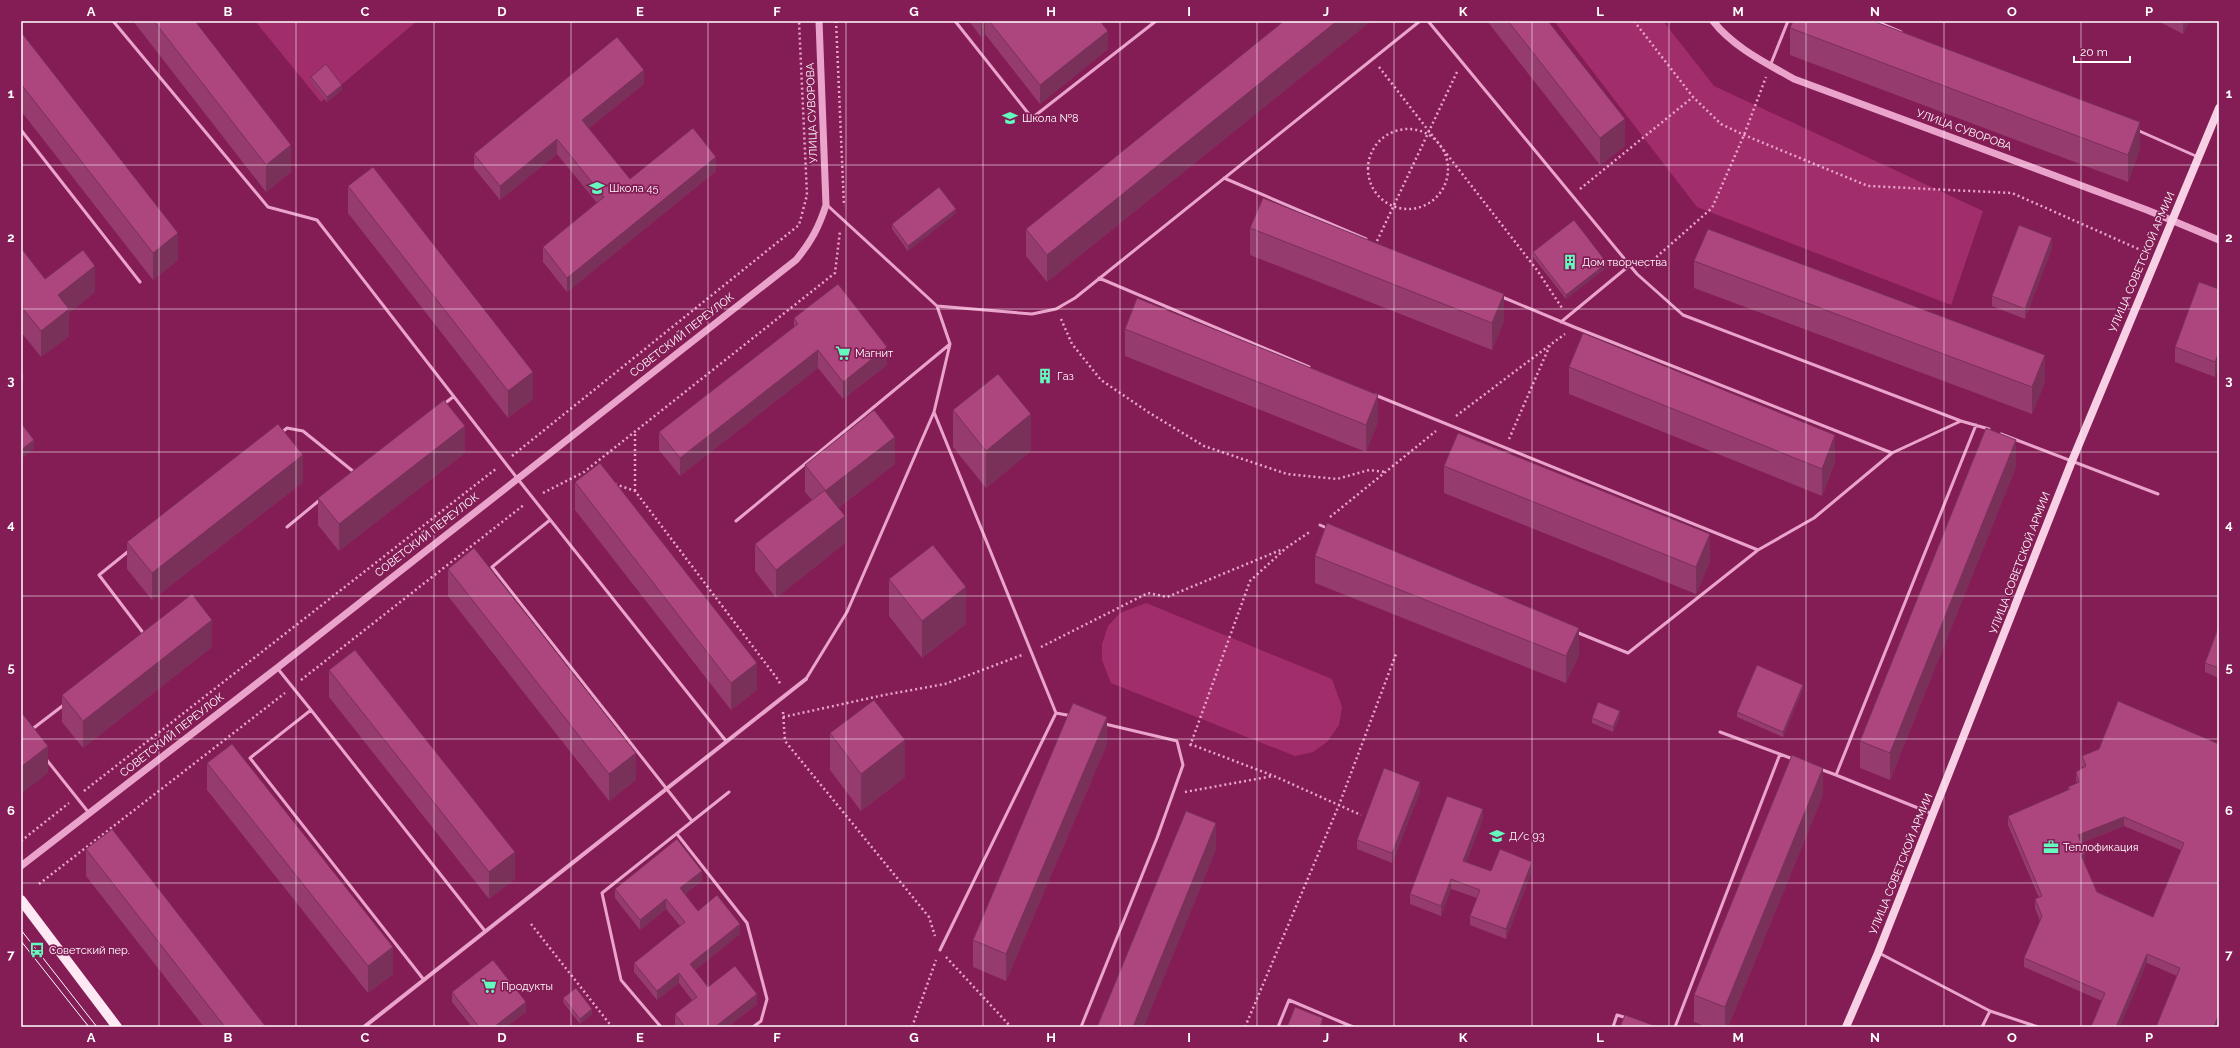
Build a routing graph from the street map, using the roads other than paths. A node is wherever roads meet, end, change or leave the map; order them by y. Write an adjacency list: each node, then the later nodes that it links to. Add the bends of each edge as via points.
1 (113, 21): 30 (lane, via 268,207 317,220)
2 (819, 21): 17 (street, УЛИЦА СУВОРОВА)
3 (955, 21): 4 (lane, via 1032,118)
4 (1156, 21)
5 (1420, 21): 16 (lane)
6 (1428, 21): 21 (lane)
7 (1713, 21): 11 (street, УЛИЦА СУВОРОВА, via 1745,50)
8 (1788, 21): 11 (lane)
9 (1875, 21): 10 (lane)
10 (1904, 33)
11 (1770, 66): 18 (street, УЛИЦА СУВОРОВА, via 1794,79)
12 (2219, 108): 15 (main road, УЛИЦА СОВЕТСКОЙ АРМИИ)
13 (2131, 127): 15 (lane)
14 (21, 130): 23 (lane)
15 (2198, 158): 18 (main road, УЛИЦА СОВЕТСКОЙ АРМИИ)
16 (1224, 178): 20 (lane); 22 (lane)
17 (826, 205): 25 (lane); 41 (street, СОВЕТСКИЙ ПЕРЕУЛОК, via 811,243 796,260)
18 (2172, 220): 19 (street, УЛИЦА СУВОРОВА); 37 (main road, УЛИЦА СОВЕТСКОЙ АРМИИ)
19 (2219, 240)
20 (1376, 243)
21 (1630, 265): 26 (lane); 33 (lane, via 1683,315)
22 (1099, 278): 25 (lane, via 1075,298 1056,309 1032,314); 28 (lane)
23 (140, 282)
24 (1497, 295): 26 (lane)
25 (937, 306): 27 (lane)
26 (1562, 322): 36 (lane)
27 (950, 344): 32 (lane); 45 (lane)
28 (1312, 368)
29 (1371, 393): 50 (lane, via 1444,425 1506,447)
30 (454, 397): 31 (lane); 41 (lane)
31 (441, 406)
32 (934, 412): 54 (lane, via 847,612); 57 (lane)
33 (1961, 421): 34 (lane); 36 (lane)
34 (1976, 424): 37 (lane); 67 (lane)
35 (275, 438): 39 (lane, via 287,428 303,431)
36 (1892, 453): 50 (lane, via 1814,518)
37 (2072, 461): 42 (lane); 71 (main road, УЛИЦА СОВЕТСКОЙ АРМИИ)
38 (360, 468): 39 (lane)
39 (354, 472): 40 (lane)
40 (348, 477)
41 (517, 478): 44 (lane); 53 (street, СОВЕТСКИЙ ПЕРЕУЛОК)
42 (2158, 494)
43 (324, 497): 47 (lane)
44 (550, 520): 62 (lane); 68 (lane, via 492,567)
45 (736, 521)
46 (1320, 525): 48 (lane)
47 (287, 527)
48 (1335, 531)
49 (137, 545): 52 (lane, via 99,575)
50 (1758, 550): 51 (lane, via 1628,653)
51 (1569, 629)
52 (148, 639)
53 (277, 668): 56 (lane); 70 (street, СОВЕТСКИЙ ПЕРЕУЛОК)
54 (806, 678): 62 (street)
55 (69, 701): 61 (lane)
56 (311, 710): 76 (lane); 79 (lane, via 250,758)
57 (1056, 713): 58 (lane); 77 (lane)
58 (1079, 718)
59 (1102, 723): 86 (lane, via 1177,741 1183,765)
60 (1720, 732): 63 (lane)
61 (26, 734)
62 (726, 741): 68 (street)
63 (1780, 754): 65 (lane); 90 (lane)
64 (45, 757): 70 (lane)
65 (1801, 762)
66 (1815, 767): 67 (lane)
67 (1836, 775): 71 (lane)
68 (666, 788): 72 (lane); 76 (street)
69 (729, 792): 72 (lane)
70 (89, 812): 74 (street, СОВЕТСКИЙ ПЕРЕУЛОК)
71 (1933, 814): 78 (main road, УЛИЦА СОВЕТСКОЙ АРМИИ)
72 (692, 821): 73 (lane)
73 (677, 834): 84 (lane, via 602,893 621,980); 85 (lane, via 747,923 767,999 761,1021)
74 (21, 866)
75 (21, 900): 82 (main road)
76 (485, 931): 79 (street)
77 (940, 950)
78 (1878, 953): 80 (lane); 91 (main road, УЛИЦА СОВЕТСКОЙ АРМИИ)
79 (424, 980): 83 (street)
80 (1990, 1010): 92 (lane); 93 (lane)
81 (1631, 1020): 89 (lane, via 1618,1015)
82 (117, 1027)
83 (364, 1027)
84 (661, 1027)
85 (753, 1027)
86 (1081, 1027)
87 (1278, 1027): 88 (lane, via 1289,1000)
88 (1353, 1027)
89 (1613, 1027)
90 (1675, 1027)
91 (1846, 1027)
92 (1982, 1027)
93 (2038, 1027)

